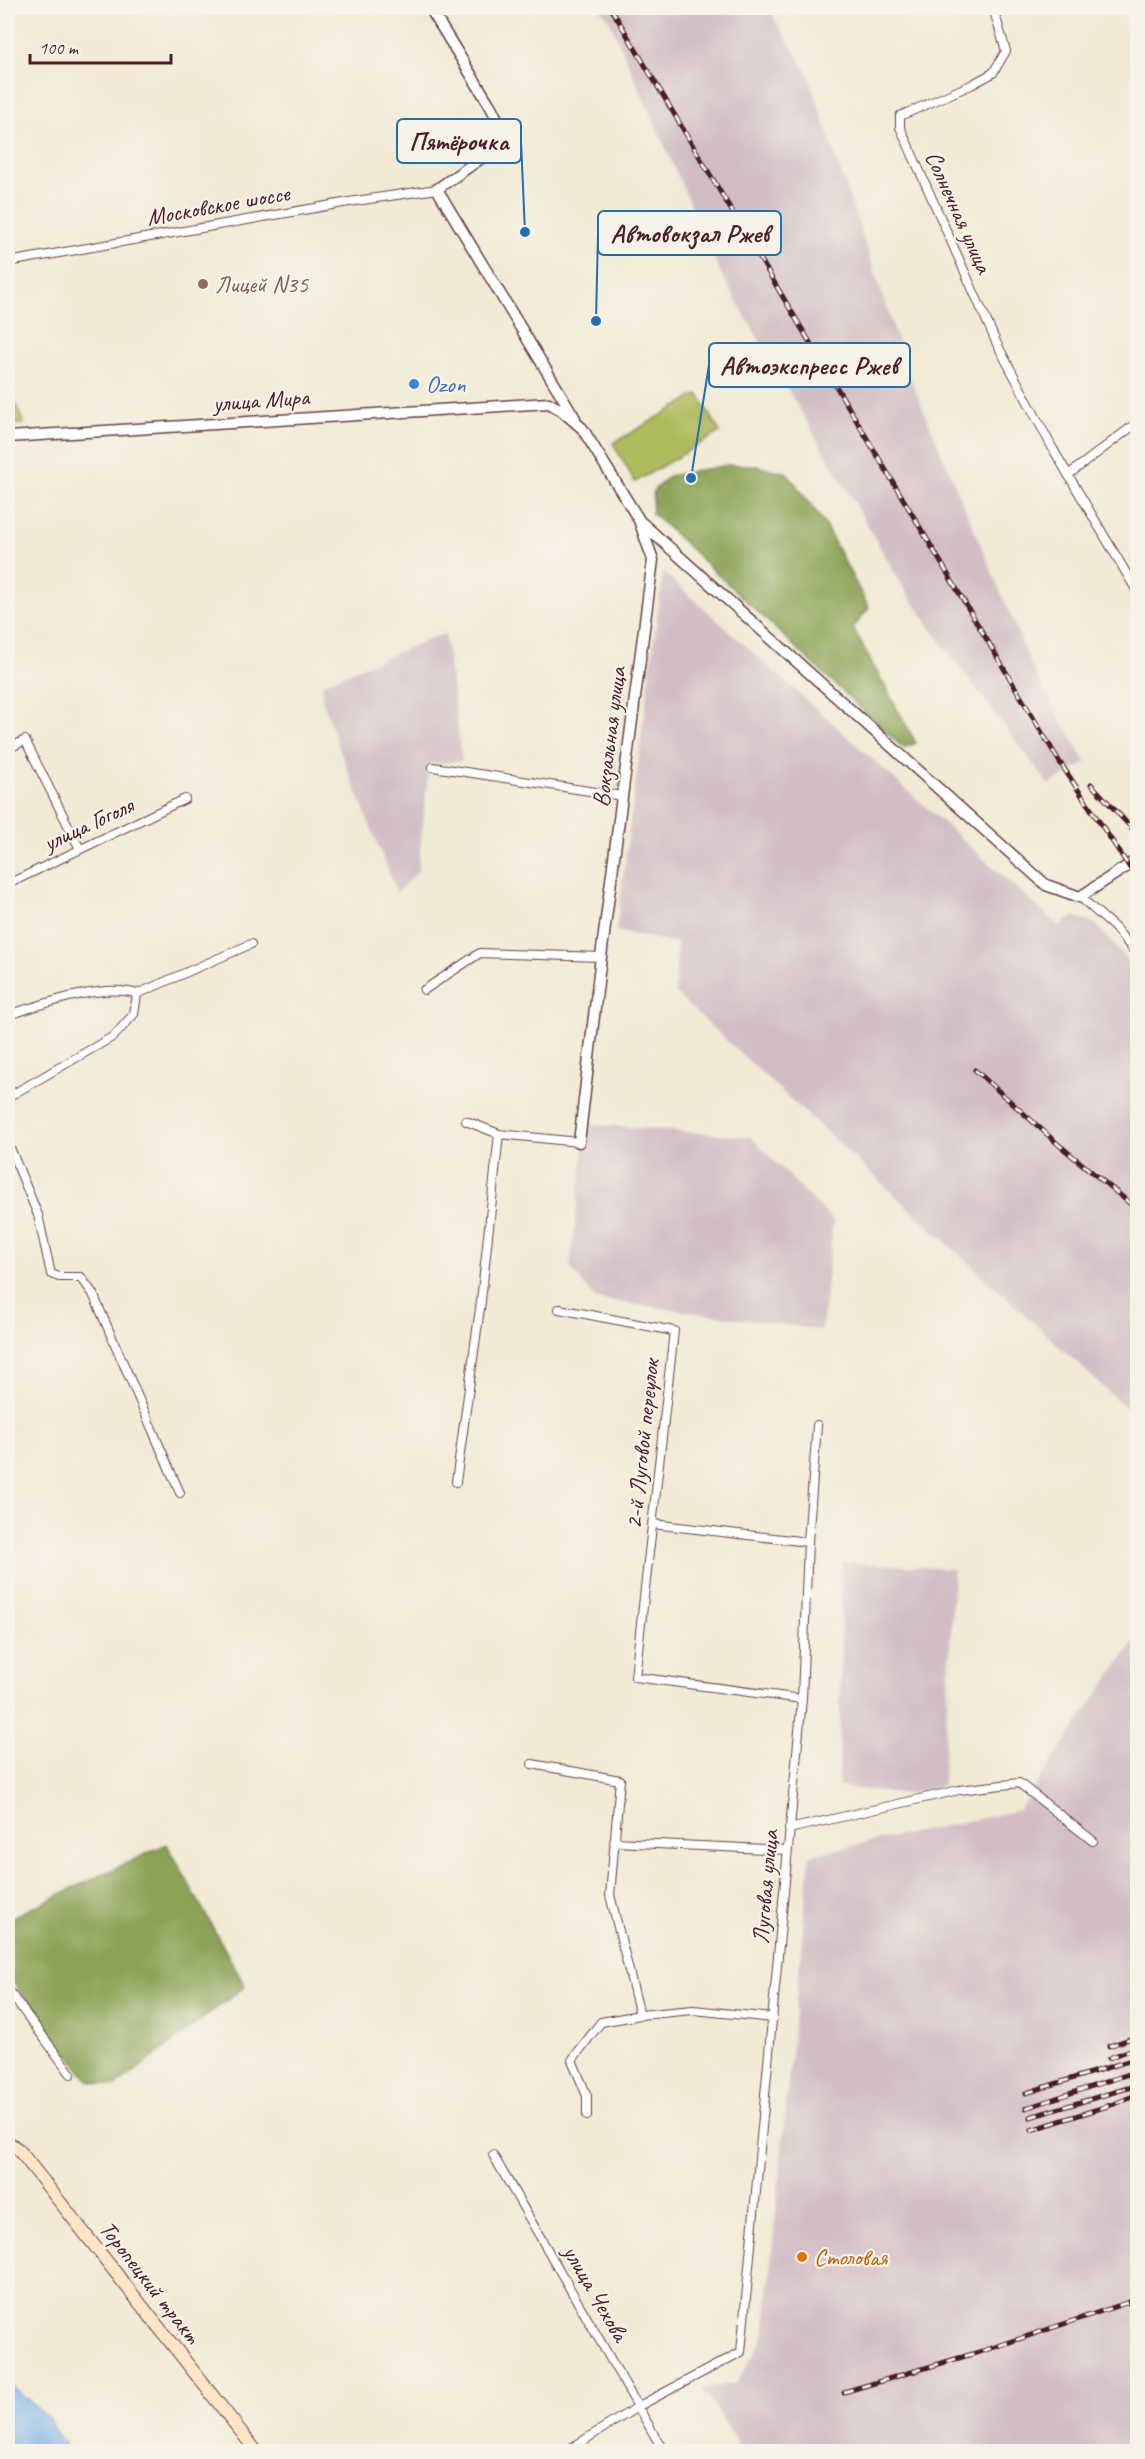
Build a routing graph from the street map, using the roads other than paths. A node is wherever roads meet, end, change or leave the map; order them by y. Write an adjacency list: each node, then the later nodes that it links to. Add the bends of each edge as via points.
1 (430, 8): 3 (street, via 491,107 501,137 493,150)
2 (993, 8): 10 (street, Солнечная улица, via 1006,51 993,73 900,116 900,127 997,344)
3 (437, 189): 4 (street, Московское шоссе); 5 (street)
4 (8, 262)
5 (550, 377): 6 (street, via 547,396); 8 (street)
6 (517, 405): 8 (street, Вокзальная улица, via 549,403); 9 (street, улица Мира)
7 (1137, 422): 10 (street)
8 (582, 428): 11 (street, Вокзальная улица)
9 (8, 437)
10 (1068, 475): 12 (street)
11 (639, 520): 15 (street, Вокзальная улица, via 653,560); 20 (street, via 1046,885)
12 (1137, 593)
13 (8, 749): 17 (street, via 25,740)
14 (433, 767): 15 (street)
15 (622, 796): 23 (street, Вокзальная улица)
16 (185, 799): 17 (street, улица Гоголя)
17 (80, 849): 19 (street, улица Гоголя)
18 (1137, 859): 20 (street)
19 (8, 884)
20 (1080, 897): 22 (street, via 1114,927)
21 (251, 944): 25 (street)
22 (1137, 955)
23 (601, 957): 24 (street, via 480,953); 30 (street, Вокзальная улица)
24 (424, 990)
25 (137, 994): 26 (street, via 125,990 72,996); 27 (street, via 134,1014 114,1036)
26 (8, 1015)
27 (8, 1097)
28 (466, 1121): 29 (street)
29 (499, 1134): 30 (street); 34 (street)
30 (579, 1142)
31 (8, 1143): 35 (street, via 38,1215 51,1274 81,1277 93,1294)
32 (559, 1309): 36 (street, 2-й Луговой переулок, via 674,1331)
33 (817, 1425): 37 (street, Луговая улица)
34 (456, 1482)
35 (180, 1493)
36 (653, 1524): 37 (street); 38 (street, 2-й Луговой переулок, via 635,1677)
37 (808, 1542): 38 (street, Луговая улица)
38 (802, 1700): 40 (street, Луговая улица)
39 (532, 1764): 42 (street, via 620,1780)
40 (789, 1829): 41 (street, via 959,1790 1018,1783); 43 (street, Луговая улица)
41 (1093, 1841)
42 (614, 1842): 43 (street); 45 (street, via 610,1895)
43 (788, 1850): 46 (street, Луговая улица)
44 (8, 1990): 47 (street)
45 (640, 2015): 46 (street, via 693,2010); 48 (street, via 601,2022 572,2060 587,2096)
46 (773, 2018): 51 (street, Луговая улица, via 741,2352)
47 (71, 2073)
48 (587, 2116)
49 (8, 2142): 52 (main road, Торопецкий тракт, via 19,2150)
50 (493, 2155): 51 (street, улица Чехова)
51 (639, 2406): 53 (street); 54 (street, улица Чехова)
52 (257, 2451)
53 (565, 2451)
54 (664, 2451)

